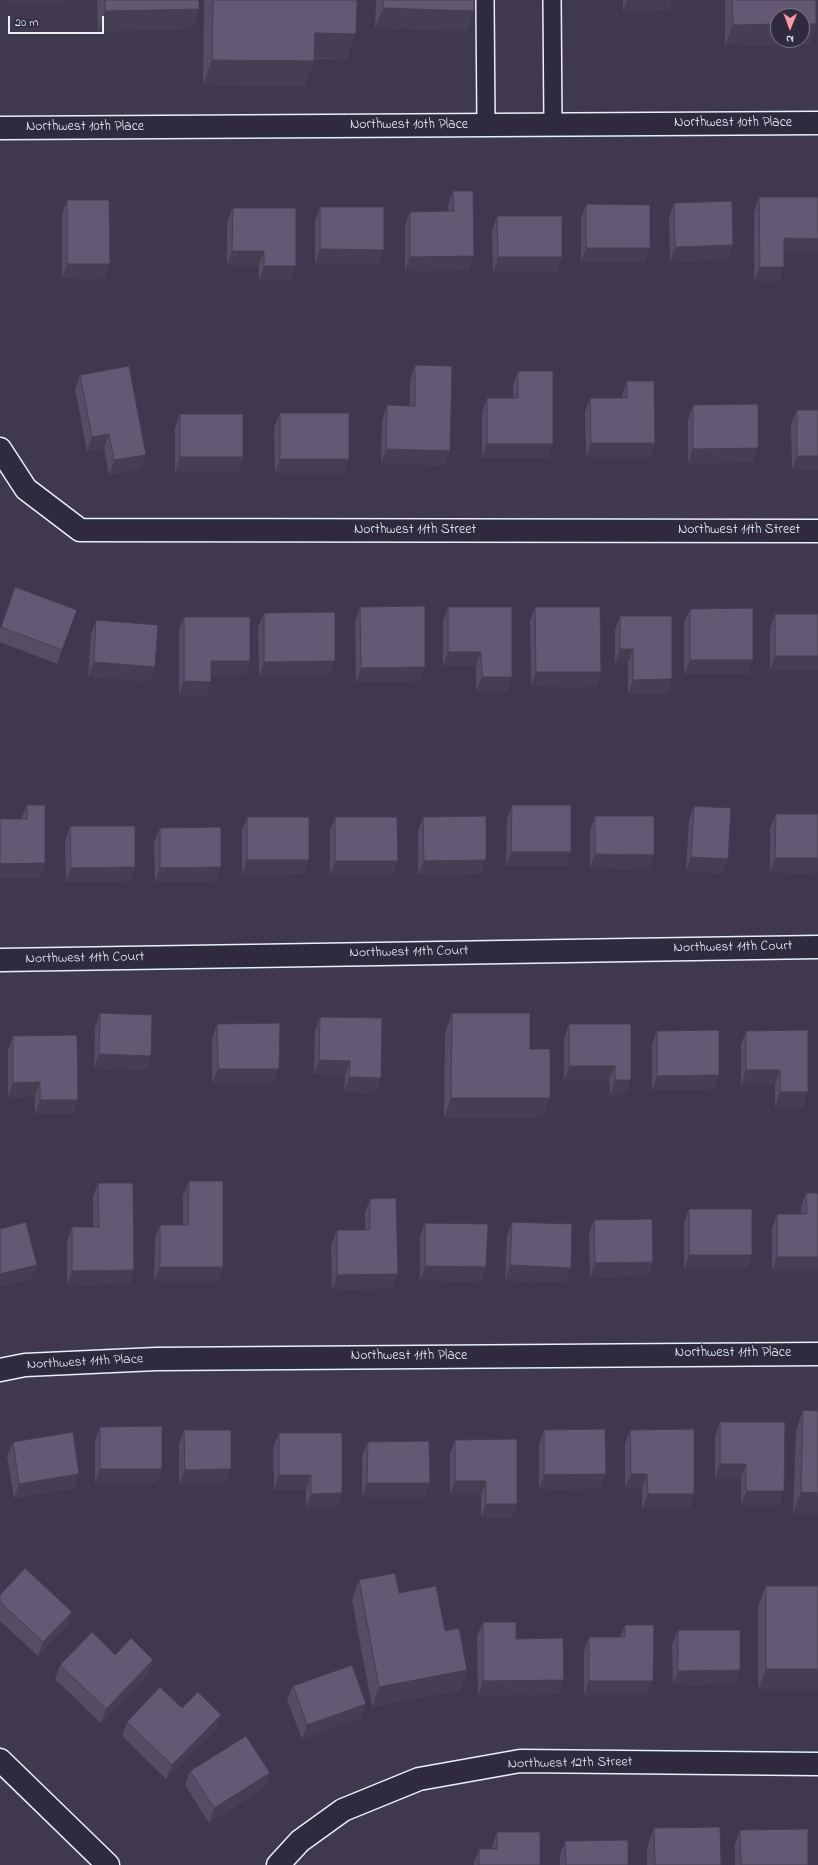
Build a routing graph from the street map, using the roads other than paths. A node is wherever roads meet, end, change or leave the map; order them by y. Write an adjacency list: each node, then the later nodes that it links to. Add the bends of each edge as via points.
1 (485, 0): 4 (lane)
2 (552, 0): 5 (lane)
3 (818, 123): 5 (street, Northwest 10th Place)
4 (486, 125): 5 (street, Northwest 10th Place); 6 (street, Northwest 10th Place)
5 (553, 125)
6 (0, 128)
7 (0, 449): 8 (street, Northwest 11th Street, via 26,489 80,530)
8 (818, 531)
9 (818, 947): 10 (street, Northwest 11th Court)
10 (0, 960)
11 (818, 1354): 12 (street, Northwest 11th Place, via 156,1359 25,1365)
12 (0, 1370)
13 (0, 1760): 15 (street)
14 (818, 1764): 16 (street, Northwest 12th Street, via 520,1761 420,1779 343,1810 300,1841)
15 (108, 1865)
16 (278, 1865)

